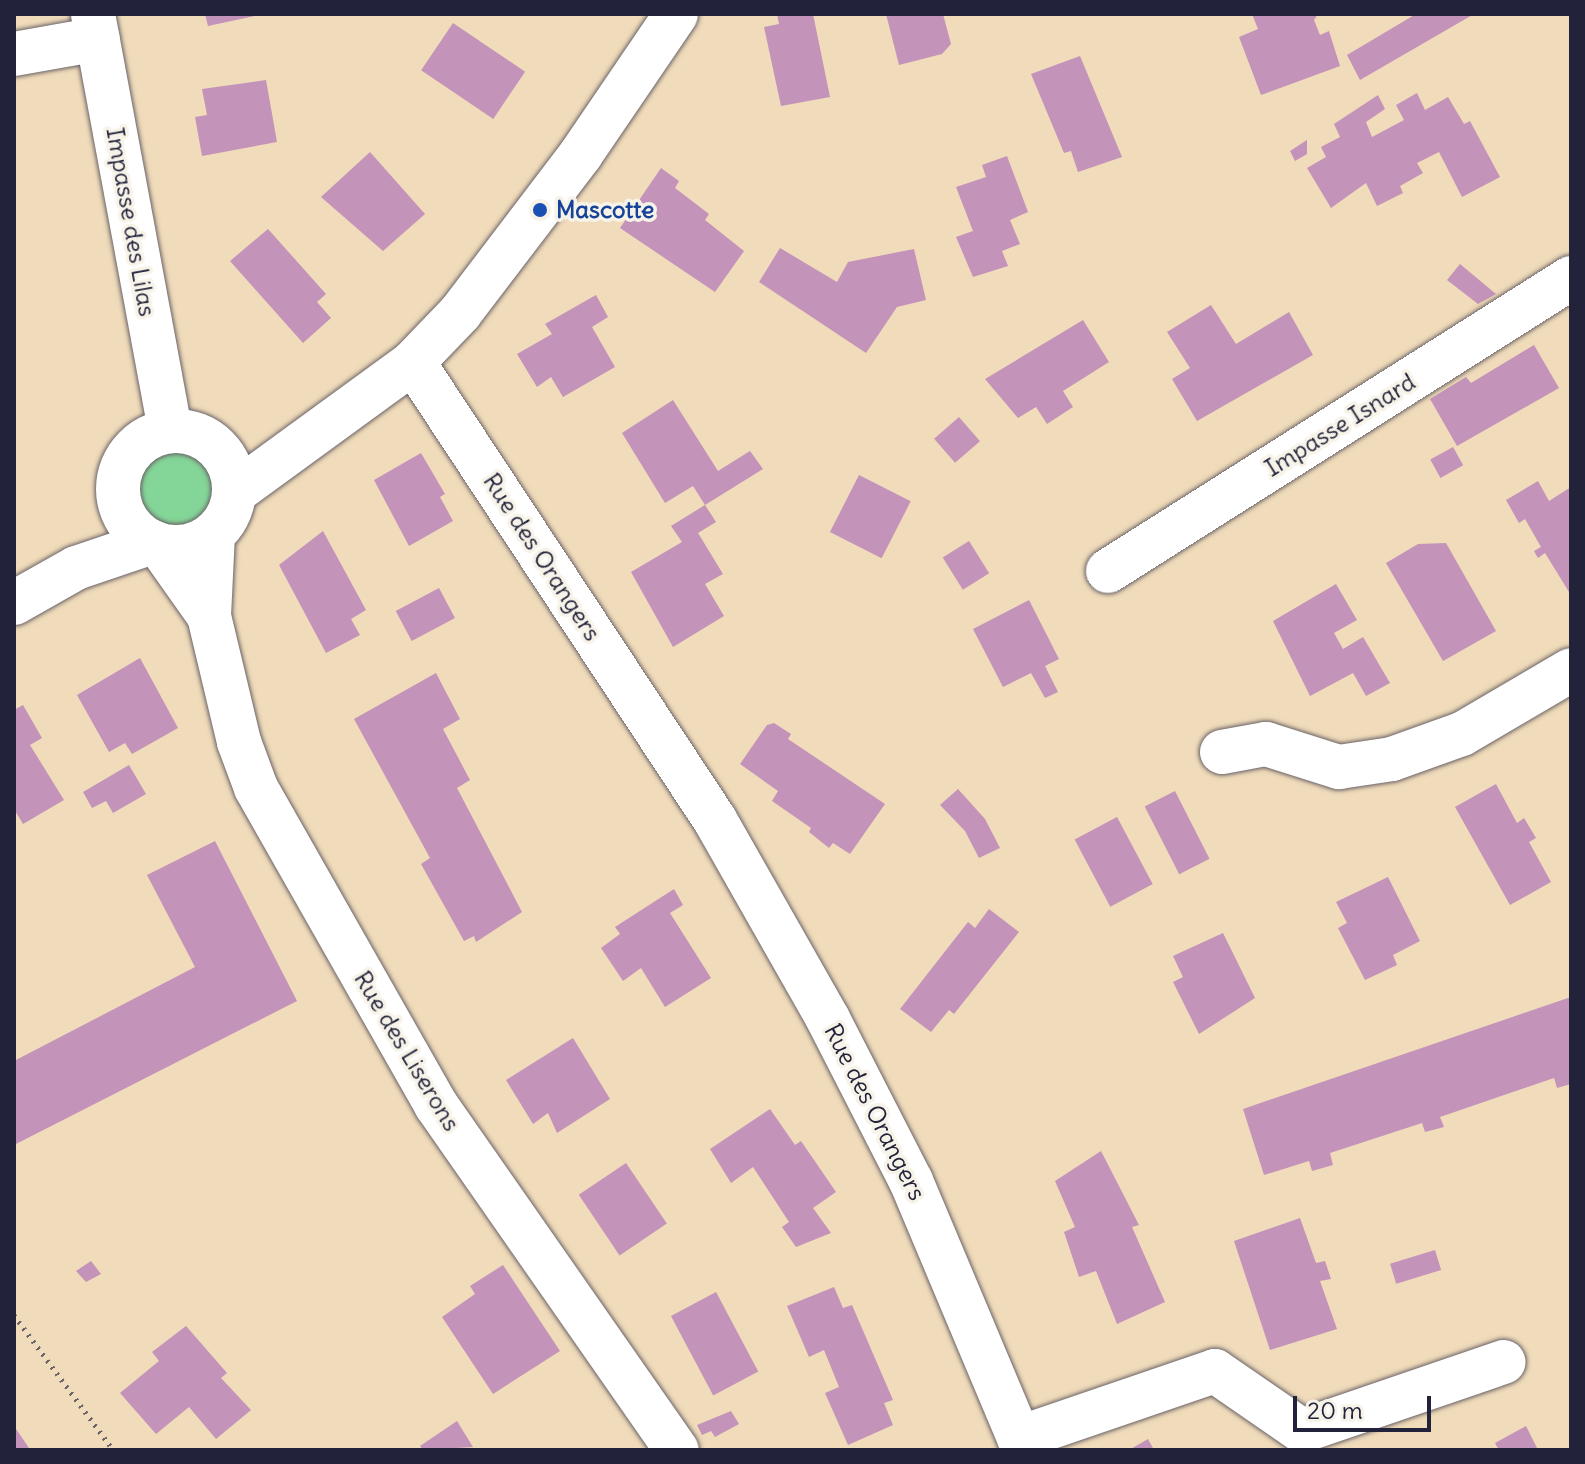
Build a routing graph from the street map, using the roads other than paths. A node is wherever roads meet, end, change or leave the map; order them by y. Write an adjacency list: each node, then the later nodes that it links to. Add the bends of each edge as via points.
1 (676, 14): 5 (street, via 540,210 460,313)
2 (96, 26): 3 (street); 6 (street, Impasse des Lilas)
3 (14, 54)
4 (1571, 278): 14 (street, Impasse Isnard)
5 (413, 362): 8 (street); 19 (street, Rue des Orangers, via 715,820 828,1019 911,1181 1019,1438 1215,1371 1302,1431)
6 (170, 431): 7 (street); 10 (street, via 133,449 118,481)
7 (212, 443): 8 (street); 9 (street, via 232,473)
8 (291, 449): 9 (street)
9 (235, 492): 11 (street, via 225,522)
10 (118, 499): 12 (street, via 132,528); 13 (street)
11 (213, 534): 12 (street, via 197,544); 16 (street, Rue des Liserons)
12 (156, 544): 13 (street); 16 (street, Rue des Liserons)
13 (76, 568): 15 (street)
14 (1108, 571)
15 (14, 603)
16 (209, 616): 20 (street, Rue des Liserons, via 239,742 256,788 436,1105)
17 (1571, 670): 18 (street, via 1462,734 1392,759 1339,767 1266,744)
18 (1222, 752)
19 (1503, 1362)
20 (677, 1450)

